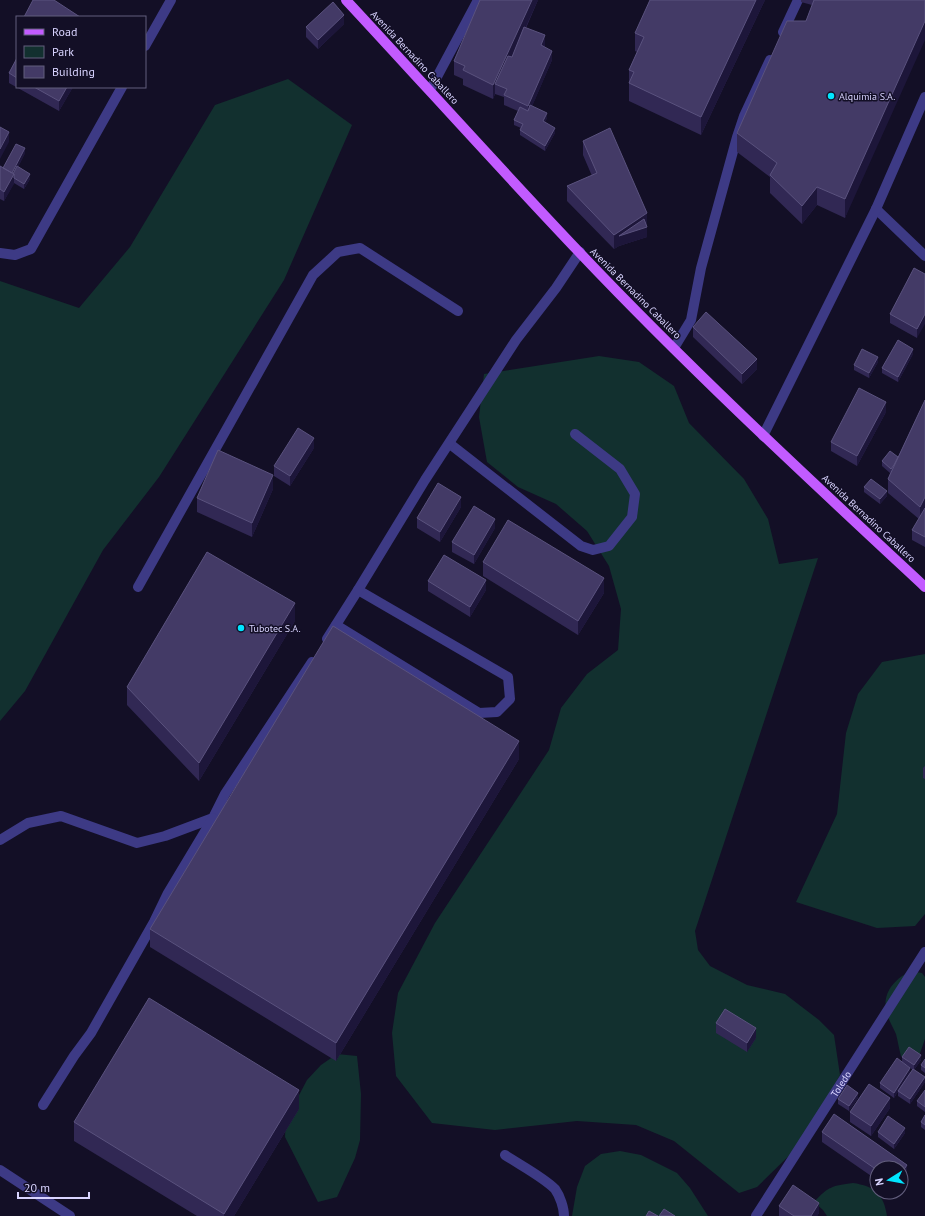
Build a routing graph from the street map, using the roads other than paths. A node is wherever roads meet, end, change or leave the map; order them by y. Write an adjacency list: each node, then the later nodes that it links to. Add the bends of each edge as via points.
1 (171, 0): 5 (street)
2 (346, 0): 7 (main road, Avenida Bernadino Caballero)
3 (478, 0): 7 (street)
4 (798, 0): 14 (street, via 744,116 701,268 691,320)
5 (146, 44)
6 (121, 88): 11 (street, via 31,249 15,255)
7 (430, 90): 10 (main road, Avenida Bernadino Caballero)
8 (925, 97): 9 (street)
9 (876, 209): 12 (street); 16 (street)
10 (580, 252): 14 (main road, Avenida Bernadino Caballero); 17 (street, via 516,340)
11 (0, 253)
12 (925, 256)
13 (458, 311): 18 (street, via 360,248 338,252 313,275)
14 (674, 348): 16 (main road, Avenida Bernadino Caballero)
15 (576, 434): 17 (street, via 620,469 635,494 632,517 609,546 593,550 581,546)
16 (763, 436): 19 (main road, Avenida Bernadino Caballero)
17 (450, 444): 20 (street)
18 (138, 587)
19 (925, 587)
20 (358, 590): 21 (street); 21 (street, via 508,678 510,699 496,712 479,713)
21 (336, 625): 22 (street, via 225,794)
22 (213, 818): 23 (street, via 165,836 137,843 61,816 28,823); 25 (street, via 168,893 91,1033)
23 (0, 840)
24 (925, 952): 30 (street, Toledo)
25 (43, 1105)
26 (505, 1155): 29 (street, via 555,1190 564,1208)
27 (0, 1170): 28 (street)
28 (70, 1216)
29 (564, 1216)
30 (756, 1216)

